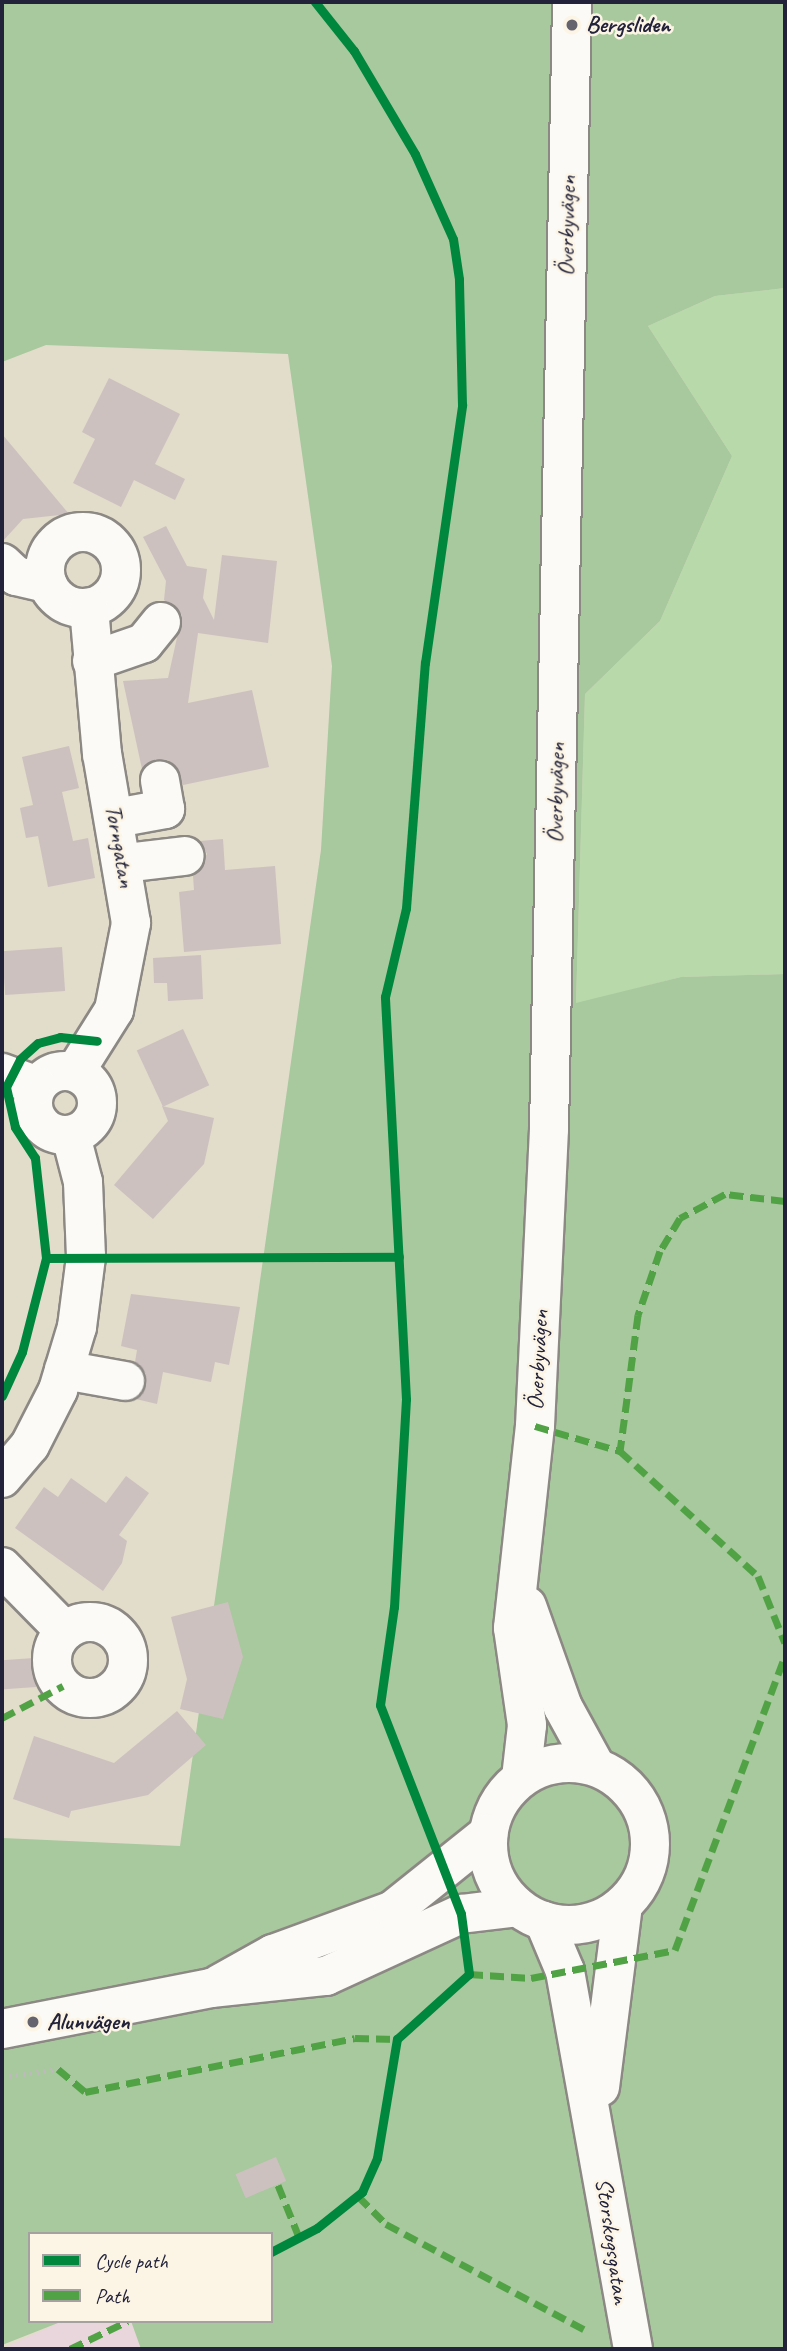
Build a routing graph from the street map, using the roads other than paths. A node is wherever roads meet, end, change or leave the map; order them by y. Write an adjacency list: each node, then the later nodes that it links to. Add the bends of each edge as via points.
1 (572, 2): 19 (street, Överbyvägen, via 549,1129)
2 (2, 563): 3 (street, via 16,576)
3 (47, 583): 4 (street, via 64,603); 4 (street, via 53,546 75,532 99,535 117,551 121,575 111,597)
4 (89, 608): 6 (street, Torngatan)
5 (161, 622): 6 (street, via 144,643)
6 (92, 661): 8 (street, Torngatan)
7 (160, 780): 8 (street, via 165,809)
8 (116, 818): 10 (street, Torngatan)
9 (185, 856): 10 (street)
10 (125, 863): 11 (street, Torngatan, via 131,923 126,971 114,1010)
11 (75, 1072): 13 (street, via 53,1072); 14 (street, via 92,1085 97,1106 89,1125)
12 (2, 1073): 13 (street)
13 (37, 1086): 14 (street, via 32,1107 41,1126)
14 (71, 1136): 15 (street, via 83,1182 86,1257)
15 (64, 1370): 16 (street); 17 (street, via 30,1445)
16 (125, 1381)
17 (2, 1477)
18 (2, 1567): 20 (street)
19 (521, 1584): 21 (street, Överbyvägen, via 538,1647); 22 (street, Överbyvägen, via 513,1628 527,1725)
20 (65, 1631)
21 (596, 1766): 22 (street, via 557,1763); 24 (street, via 627,1787 650,1837 645,1874)
22 (521, 1778): 23 (street, via 499,1802)
23 (488, 1834): 25 (street, via 497,1882); 26 (street, via 393,1910 273,1954)
24 (623, 1905): 25 (street, via 594,1921); 28 (street)
25 (531, 1914): 26 (street, via 461,1914 327,1976); 28 (street, Storskogsgatan, via 565,1972)
26 (211, 1988): 27 (street)
27 (2, 2029)
28 (596, 2131): 29 (street, Storskogsgatan)
29 (633, 2349)

